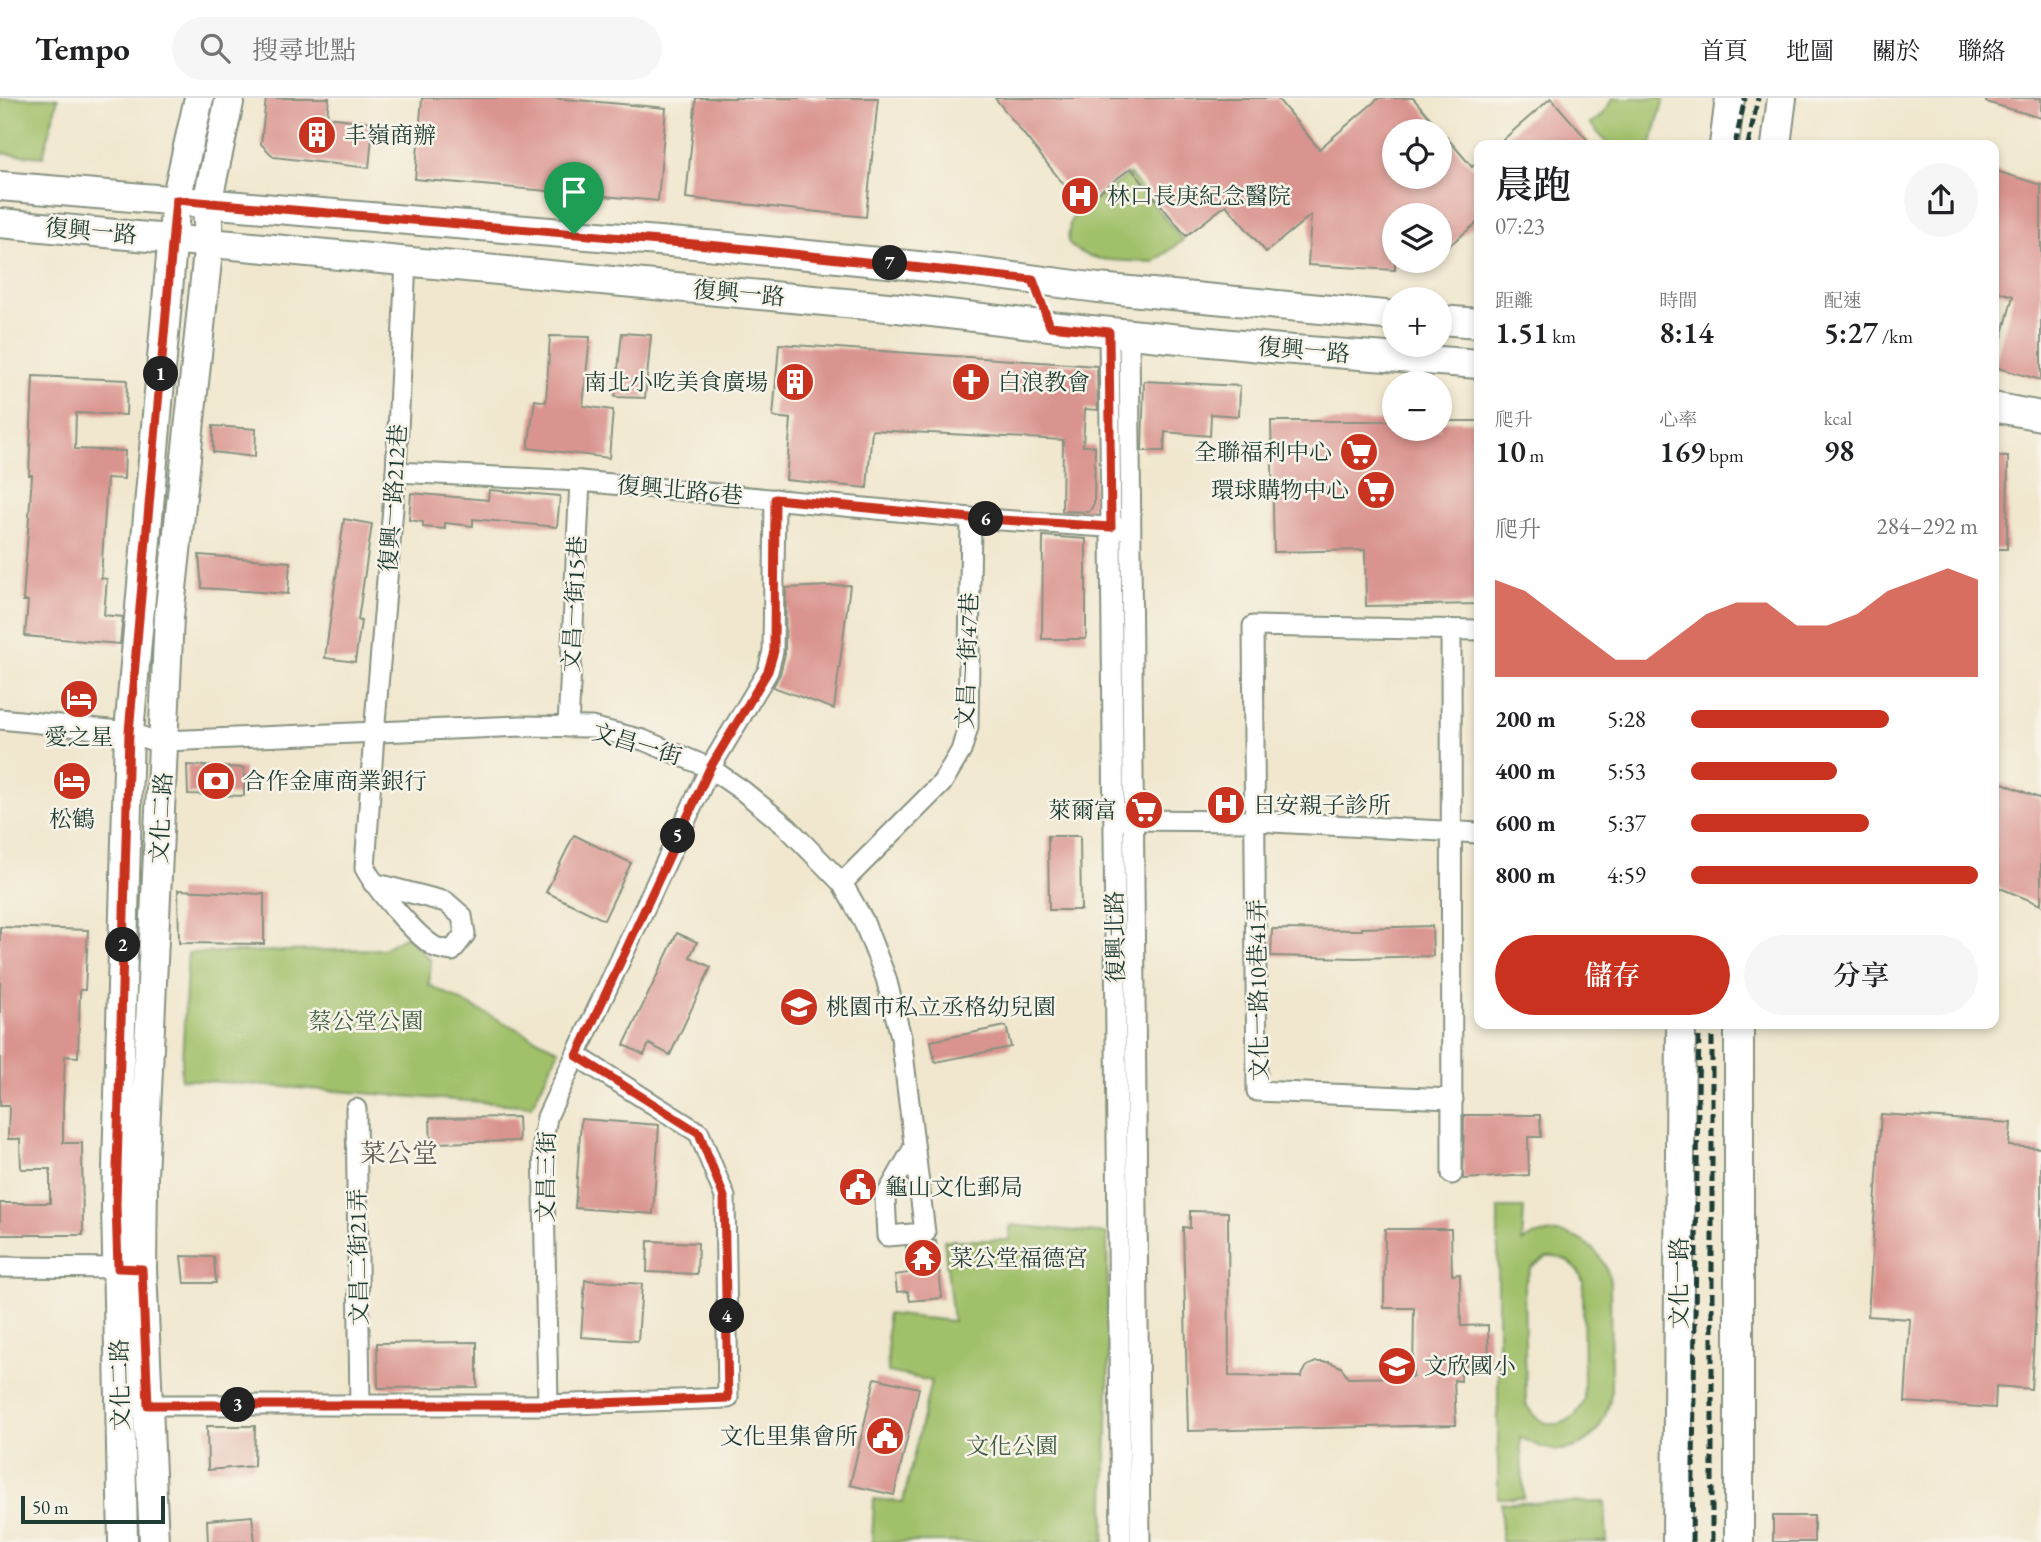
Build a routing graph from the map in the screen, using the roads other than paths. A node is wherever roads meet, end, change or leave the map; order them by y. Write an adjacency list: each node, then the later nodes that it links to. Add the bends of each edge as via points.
1 (199, 98): 8 (street, 文化二路)
2 (230, 98): 9 (street, 文化二路)
3 (1730, 98): 5 (street)
4 (1782, 98): 6 (street)
5 (1725, 140)
6 (1777, 140)
7 (0, 186): 8 (street, 復興一路)
8 (176, 200): 9 (street, 復興一路); 11 (street, 文化二路)
9 (207, 203): 12 (street, 文化二路); 14 (street, 復興一路)
10 (0, 223): 11 (street, 復興一路)
11 (173, 239): 12 (street, 復興一路); 38 (street, 文化二路)
12 (209, 242): 13 (street, 復興一路); 38 (street, 文化二路, via 169,617)
13 (406, 261): 17 (street, 復興一路); 25 (street, 復興一路212巷)
14 (998, 275): 15 (street, 復興一路); 17 (street)
15 (1033, 280): 16 (street, 復興一路); 20 (street)
16 (1382, 315)
17 (1001, 320): 20 (street, 復興一路)
18 (1452, 321): 19 (street)
19 (1474, 323)
20 (1050, 326): 21 (street, 復興一路)
21 (1119, 333): 22 (street, 復興一路); 29 (street, 復興北路); 30 (street, 復興北路)
22 (1474, 364)
23 (1999, 408): 24 (street)
24 (2041, 416)
25 (396, 472): 26 (street, 復興北路6巷); 37 (street, 復興一路212巷)
26 (580, 481): 27 (street, 復興北路6巷); 36 (street, 文昌一街15巷)
27 (775, 499): 28 (street, 復興北路6巷); 39 (street, 文昌三街, via 774,651 768,671)
28 (971, 518): 29 (street, 復興北路6巷); 46 (street, 文昌一街47巷, via 968,727 961,751 942,783)
29 (1111, 527): 30 (street, 復興北路6巷); 34 (street, 復興北路)
30 (1131, 528): 35 (street, 復興北路)
31 (1474, 630): 32 (street)
32 (1451, 631): 42 (street, via 1253,626); 43 (street)
33 (0, 719): 38 (street, 文昌一街)
34 (1112, 720): 35 (street); 41 (street, 復興北路)
35 (1133, 720): 40 (street, 復興北路)
36 (568, 727): 37 (street, 文昌一街); 39 (street, 文昌一街, via 591,727 643,740)
37 (374, 734): 38 (street, 文昌一街); 45 (street, 復興一路212巷, via 365,868)
38 (148, 738): 57 (street, 文化二路, via 143,1176)
39 (710, 768): 46 (street, 文昌一街, via 787,827); 49 (street, 文昌三街)
40 (1134, 819): 41 (street); 42 (street); 51 (street, 復興北路)
41 (1114, 821): 50 (street, 復興北路)
42 (1255, 821): 43 (street); 52 (street, 文化一路10巷41弄, via 1258,1091)
43 (1453, 832): 44 (street); 52 (street)
44 (1474, 832)
45 (373, 883): 45 (street, via 436,947 452,951 465,934 462,916 446,902)
46 (842, 883): 54 (street, 文昌一街, via 863,920 886,978 901,1037)
47 (1681, 1029): 67 (street, 文化一路)
48 (1740, 1029): 68 (street)
49 (577, 1056): 61 (street, 文昌三街, via 547,1117 542,1140); 61 (street, via 699,1133 724,1197 728,1398)
50 (1116, 1084): 51 (street); 58 (street, 復興北路)
51 (1136, 1084): 58 (street, 復興北路)
52 (1453, 1099): 55 (street)
53 (356, 1109): 62 (street, 文昌二街21弄)
54 (913, 1149)
55 (1452, 1174)
56 (0, 1267): 57 (street)
57 (130, 1268): 59 (street, 文化二路); 60 (street, 文化二路)
58 (1129, 1332): 65 (street, 復興北路); 66 (street, 復興北路)
59 (120, 1405): 60 (street); 63 (street, 文化二路)
60 (148, 1405): 62 (street); 64 (street, 文化二路)
61 (548, 1405): 62 (street)
62 (360, 1406)
63 (123, 1542)
64 (154, 1542)
65 (1121, 1542)
66 (1140, 1542)
67 (1676, 1542)
68 (1739, 1542)

